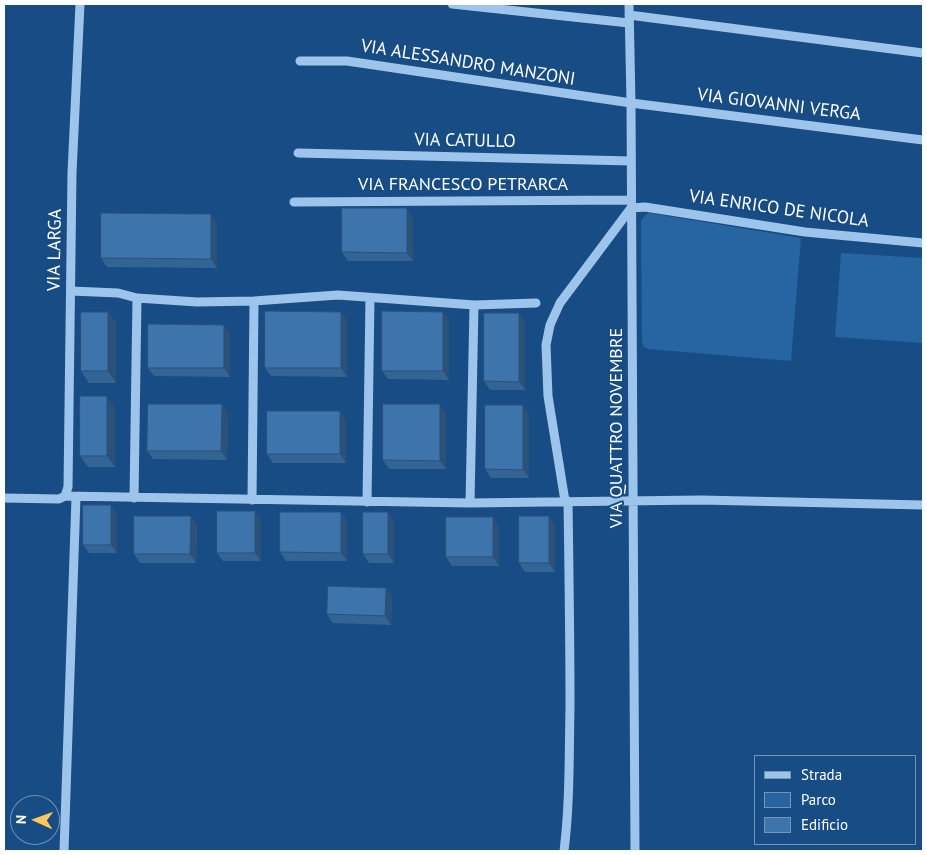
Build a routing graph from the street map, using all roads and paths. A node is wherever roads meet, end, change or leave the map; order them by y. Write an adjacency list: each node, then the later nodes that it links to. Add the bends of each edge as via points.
1 (80, 4): 14 (street, VIA LARGA, via 72,173)
2 (452, 4): 4 (street)
3 (629, 4): 4 (street, VIA QUATTRO NOVEMBRE)
4 (629, 19): 5 (street); 7 (street, VIA QUATTRO NOVEMBRE)
5 (923, 53)
6 (300, 61): 7 (street, VIA ALESSANDRO MANZONI, via 348,61)
7 (631, 104): 8 (street, VIA GIOVANNI VERGA); 10 (street, VIA QUATTRO NOVEMBRE)
8 (923, 140)
9 (298, 153): 10 (street, VIA CATULLO)
10 (631, 161): 12 (street, VIA QUATTRO NOVEMBRE)
11 (294, 202): 12 (street, VIA FRANCESCO PETRARCA)
12 (631, 204): 13 (street, VIA ENRICO DE NICOLA, via 804,232); 25 (street, via 560,302 550,325 546,345 548,396); 26 (street, VIA QUATTRO NOVEMBRE)
13 (923, 243)
14 (71, 291): 15 (street, via 118,293); 20 (street, VIA LARGA, via 68,487)
15 (137, 298): 17 (street); 23 (street)
16 (370, 298): 17 (street, via 338,295); 19 (street); 27 (street)
17 (254, 301): 24 (street)
18 (536, 303): 19 (street)
19 (474, 305): 28 (street)
20 (65, 496): 21 (street); 22 (street, via 60,499)
21 (76, 496): 23 (street); 30 (street)
22 (4, 498)
23 (134, 498): 24 (street)
24 (252, 500): 27 (street)
25 (566, 501): 26 (street); 28 (street); 31 (street, via 570,595 569,775)
26 (634, 501): 29 (street); 32 (street, VIA QUATTRO NOVEMBRE)
27 (367, 502): 28 (street)
28 (470, 503)
29 (923, 505)
30 (64, 851)
31 (564, 851)
32 (636, 851)

